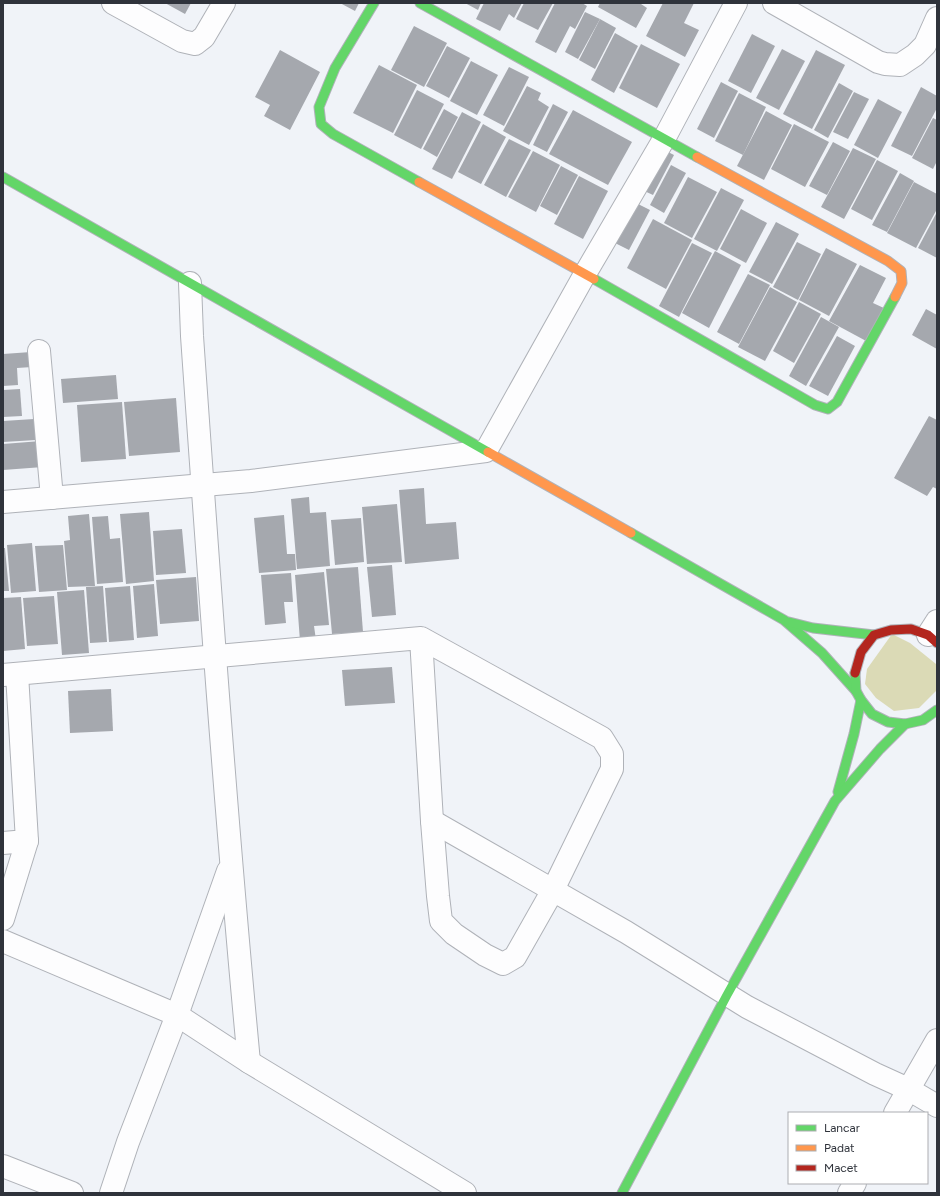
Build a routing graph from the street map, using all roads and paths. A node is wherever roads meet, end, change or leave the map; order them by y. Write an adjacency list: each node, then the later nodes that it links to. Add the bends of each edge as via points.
1 (113, 3): 2 (street, via 182,41 195,44 204,37)
2 (224, 3)
3 (374, 3): 11 (street, via 335,68 319,107 321,124 333,134)
4 (420, 3): 9 (street)
5 (736, 3): 9 (street)
6 (774, 3): 8 (street, via 878,62 900,64)
7 (937, 18): 8 (street)
8 (931, 48)
9 (664, 139): 11 (street); 11 (street, via 888,261 901,271 902,283 837,402 828,409 815,405)
10 (3, 177): 12 (street)
11 (585, 274): 14 (street)
12 (190, 283): 14 (street); 15 (street)
13 (39, 351): 16 (street)
14 (486, 451): 15 (street); 18 (street)
15 (202, 486): 16 (street); 22 (street)
16 (52, 498): 17 (street)
17 (3, 502)
18 (784, 620): 20 (street, via 813,628); 24 (street, via 810,641)
19 (934, 633): 20 (street, via 911,629 891,630)
20 (874, 635): 24 (street, via 861,652 855,670)
21 (421, 638): 22 (street); 29 (street); 33 (street, via 602,738 612,754 612,769)
22 (214, 656): 23 (street); 32 (street)
23 (10, 675): 30 (street)
24 (856, 690): 25 (street)
25 (861, 700): 27 (street, via 872,714 888,722); 28 (street)
26 (937, 710): 27 (street, via 923,720)
27 (905, 724): 28 (street)
28 (835, 801): 36 (street)
29 (432, 821): 33 (street); 33 (street, via 441,921 454,934 485,955 503,964 515,957)
30 (27, 841): 31 (street); 34 (street)
31 (3, 843)
32 (230, 864): 37 (street); 39 (street)
33 (553, 890): 36 (street)
34 (3, 919)
35 (3, 941): 37 (street)
36 (727, 994): 40 (street, via 747,1007); 48 (street)
37 (177, 1015): 39 (street); 46 (street)
38 (937, 1040): 40 (street)
39 (249, 1062): 47 (street)
40 (908, 1089): 41 (street); 42 (street)
41 (937, 1106)
42 (896, 1112)
43 (3, 1166): 45 (street)
44 (854, 1184): 49 (street)
45 (72, 1193)
46 (111, 1193)
47 (465, 1193)
48 (622, 1193)
49 (849, 1193)

